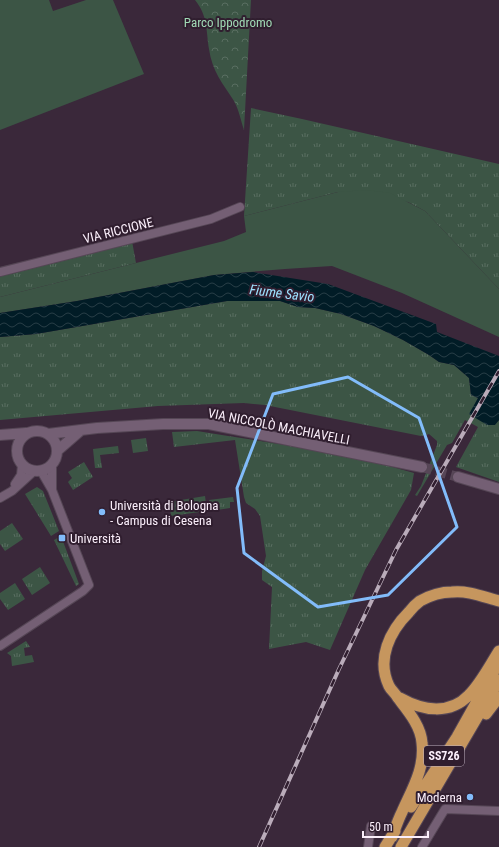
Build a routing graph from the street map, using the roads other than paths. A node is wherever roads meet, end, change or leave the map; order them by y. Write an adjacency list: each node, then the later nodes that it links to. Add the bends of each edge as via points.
1 (240, 207): 2 (street, VIA RICCIONE, via 211,219)
2 (0, 272)
3 (82, 430): 5 (street, VIA NICCOLÒ MACHIAVELLI); 8 (street); 11 (street, VIA NICCOLÒ MACHIAVELLI, via 164,424 209,424)
4 (26, 433): 5 (street, via 37,431); 6 (street); 7 (street, via 20,439)
5 (48, 434): 8 (street, via 55,442)
6 (0, 436): 7 (street)
7 (17, 448): 10 (street)
8 (57, 450): 9 (street)
9 (52, 464): 12 (street); 15 (street)
10 (22, 465): 12 (street); 16 (street, via 21,475)
11 (422, 467)
12 (38, 471): 15 (street); 16 (street)
13 (458, 477): 14 (street)
14 (499, 489)
15 (52, 490): 19 (street, via 89,585)
16 (12, 491): 17 (street)
17 (0, 498)
18 (499, 601): 23 (highway, via 452,591 418,602 392,632 385,650 386,677 389,687)
19 (0, 646)
20 (499, 651): 23 (highway, via 469,695 455,705 430,710)
21 (499, 662): 28 (highway, SS726, via 457,736)
22 (499, 680): 25 (highway, SS726)
23 (398, 697): 28 (highway, via 420,731 422,762 415,786)
24 (499, 697): 25 (highway)
25 (453, 760): 31 (highway, SS726)
26 (499, 810): 32 (street, via 445,809)
27 (371, 826): 29 (street)
28 (392, 837): 30 (highway, SS726)
29 (368, 847)
30 (385, 847)
31 (401, 847)
32 (422, 847)

